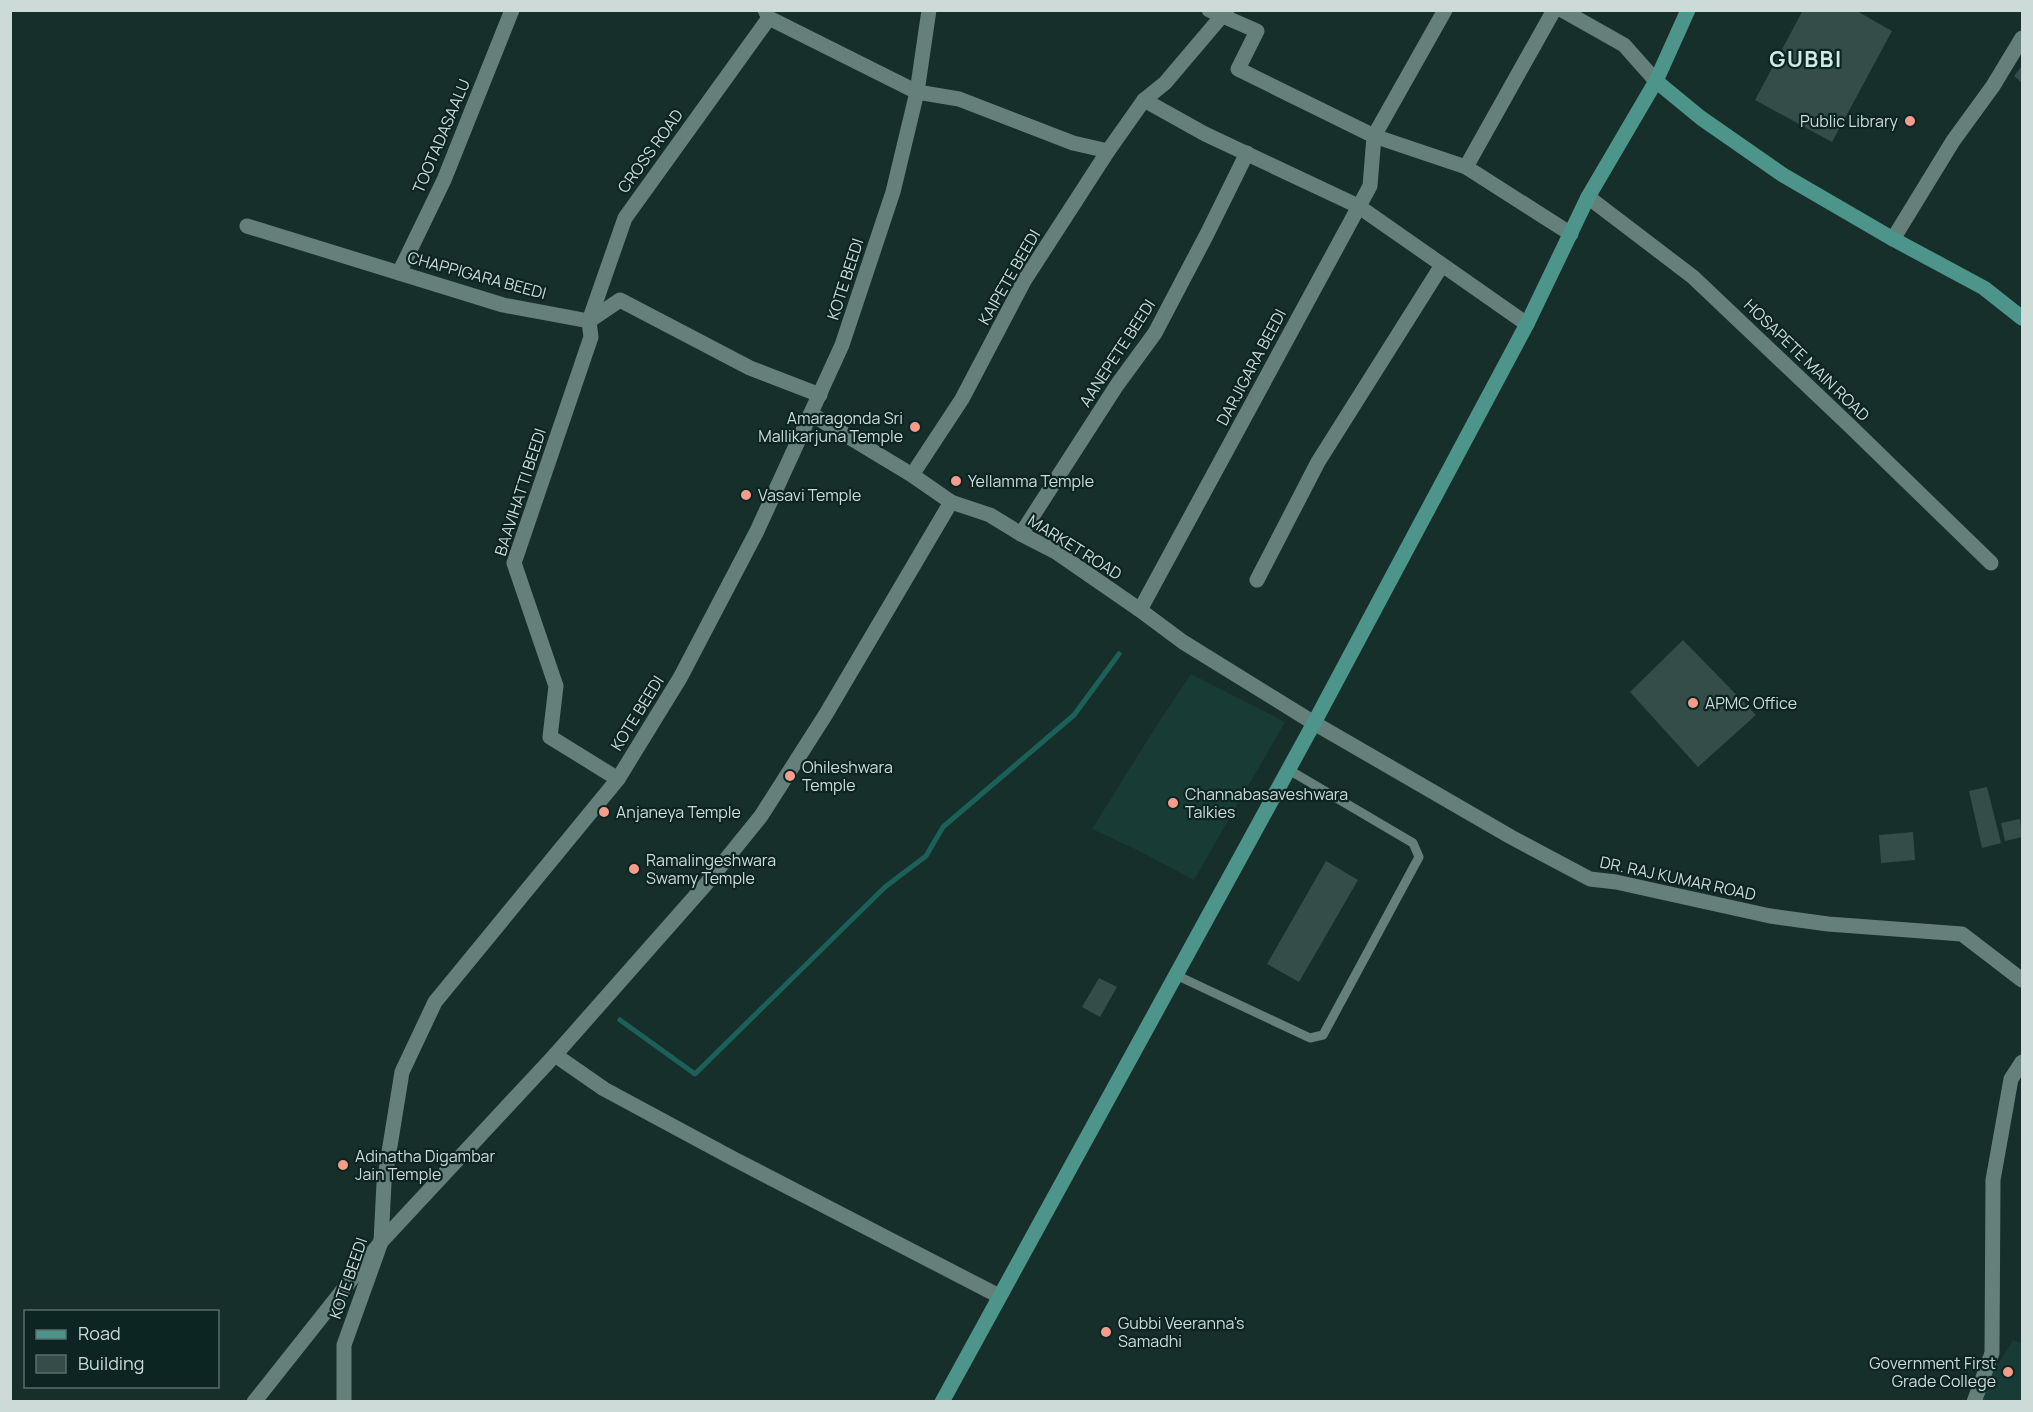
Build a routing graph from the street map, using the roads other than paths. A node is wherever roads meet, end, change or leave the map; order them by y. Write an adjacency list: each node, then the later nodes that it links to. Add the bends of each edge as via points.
1 (512, 10): 23 (street, TOOTADASAALU, via 444,180)
2 (929, 10): 11 (street, KOTE BEEDI)
3 (1445, 10): 13 (street)
4 (1554, 10): 16 (street)
5 (1562, 10): 10 (street, via 1624,45)
6 (1688, 10): 10 (main road)
7 (1219, 13): 12 (street, KAIPETE BEEDI, via 1165,83); 13 (street, via 1257,31 1238,69)
8 (767, 14): 11 (street); 25 (street, CROSS ROAD, via 625,218)
9 (2022, 38): 21 (street)
10 (1656, 81): 17 (main road); 21 (main road, via 1783,175)
11 (917, 92): 14 (street, via 958,99 1073,143); 27 (street, KOTE BEEDI, via 892,192 842,345)
12 (1143, 100): 14 (street, KAIPETE BEEDI); 15 (street)
13 (1374, 136): 16 (street); 18 (street, DARJIGARA BEEDI, via 1370,186)
14 (1108, 151): 29 (street, KAIPETE BEEDI, via 1024,281 962,399)
15 (1247, 153): 18 (street); 31 (street, AANEPETE BEEDI, via 1155,333)
16 (1466, 166): 20 (street)
17 (1587, 197): 20 (main road); 32 (street, HOSAPETE MAIN ROAD, via 1692,277)
18 (1358, 206): 22 (street); 34 (street, DARJIGARA BEEDI, via 1302,320)
19 (247, 226): 23 (street, CHAPPIGARA BEEDI)
20 (1570, 234): 26 (main road)
21 (1893, 239): 24 (main road, via 1984,288)
22 (1442, 265): 26 (street); 33 (street, via 1318,462)
23 (399, 273): 25 (street, CHAPPIGARA BEEDI, via 503,304)
24 (2022, 318)
25 (589, 321): 27 (street, via 620,300 750,368); 37 (street, BAAVIHATTI BEEDI, via 591,337 514,563 556,686 550,737)
26 (1527, 324): 35 (main road)
27 (820, 395): 28 (street, KOTE BEEDI)
28 (811, 414): 29 (street, MARKET ROAD); 37 (street, KOTE BEEDI, via 757,531 686,668)
29 (912, 476): 30 (street, MARKET ROAD)
30 (951, 502): 31 (street, MARKET ROAD, via 990,515); 40 (street, via 761,816)
31 (1021, 534): 34 (street, MARKET ROAD, via 1056,552)
32 (1991, 563)
33 (1257, 580)
34 (1140, 610): 35 (street, MARKET ROAD, via 1183,642)
35 (1314, 723): 36 (main road); 39 (street, DR. RAJ KUMAR ROAD, via 1590,879 1770,916 1962,934)
36 (1289, 770): 38 (main road); 38 (lane, via 1413,843 1419,857 1323,1035 1310,1038)
37 (618, 779): 42 (street, KOTE BEEDI, via 435,1002 402,1072 384,1183)
38 (1176, 975): 43 (main road)
39 (2022, 980)
40 (555, 1055): 42 (street); 43 (street, via 604,1089)
41 (2022, 1062): 47 (street, via 2011,1078 1994,1180 1992,1353)
42 (381, 1242): 44 (street); 45 (street, KOTE BEEDI, via 344,1345)
43 (999, 1296): 46 (main road)
44 (254, 1401)
45 (345, 1401)
46 (942, 1401)
47 (1974, 1401)

